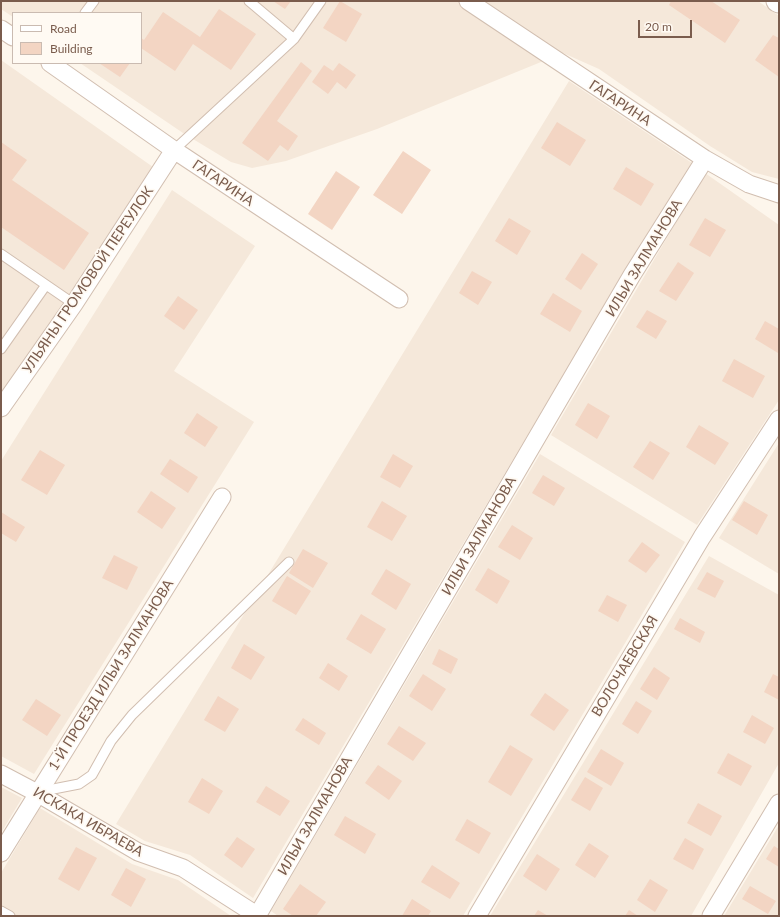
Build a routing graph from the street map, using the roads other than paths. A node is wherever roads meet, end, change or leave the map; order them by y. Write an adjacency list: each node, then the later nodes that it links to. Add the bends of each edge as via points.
1 (86, 1): 6 (lane)
2 (94, 1): 7 (lane)
3 (249, 1): 10 (lane)
4 (321, 1): 10 (lane)
5 (468, 1): 13 (street, ГАГАРИНА)
6 (80, 12)
7 (86, 12)
8 (1, 29): 9 (street)
9 (12, 36)
10 (294, 39): 12 (lane)
11 (51, 64): 12 (street, ГАГАРИНА)
12 (174, 150): 17 (street, ГАГАРИНА); 18 (street, УЛЬЯНЫ ГРОМОВОЙ ПЕРЕУЛОК)
13 (705, 159): 14 (street, ГАГАРИНА, via 749,184); 30 (street, ИЛЬИ ЗАЛМАНОВА, via 632,275)
14 (779, 194)
15 (1, 254): 16 (lane)
16 (46, 285): 18 (lane); 19 (lane)
17 (399, 299)
18 (74, 304): 20 (street, УЛЬЯНЫ ГРОМОВОЙ ПЕРЕУЛОК)
19 (1, 349)
20 (1, 408)
21 (779, 419): 31 (street, ВОЛОЧАЕВСКАЯ, via 702,537)
22 (222, 497): 25 (street, 1-Й ПРОЕЗД ИЛЬИ ЗАЛМАНОВА)
23 (289, 562): 25 (lane, via 132,715 111,741 92,774 79,784)
24 (1, 774): 25 (street, ИСКАКА ИБРАЕВА)
25 (37, 792): 27 (street, 1-Й ПРОЕЗД ИЛЬИ ЗАЛМАНОВА); 30 (street, ИСКАКА ИБРАЕВА, via 138,852 183,868)
26 (779, 803): 32 (street)
27 (1, 853)
28 (1, 911): 29 (lane)
29 (10, 916)
30 (257, 916)
31 (476, 916)
32 (711, 916)

